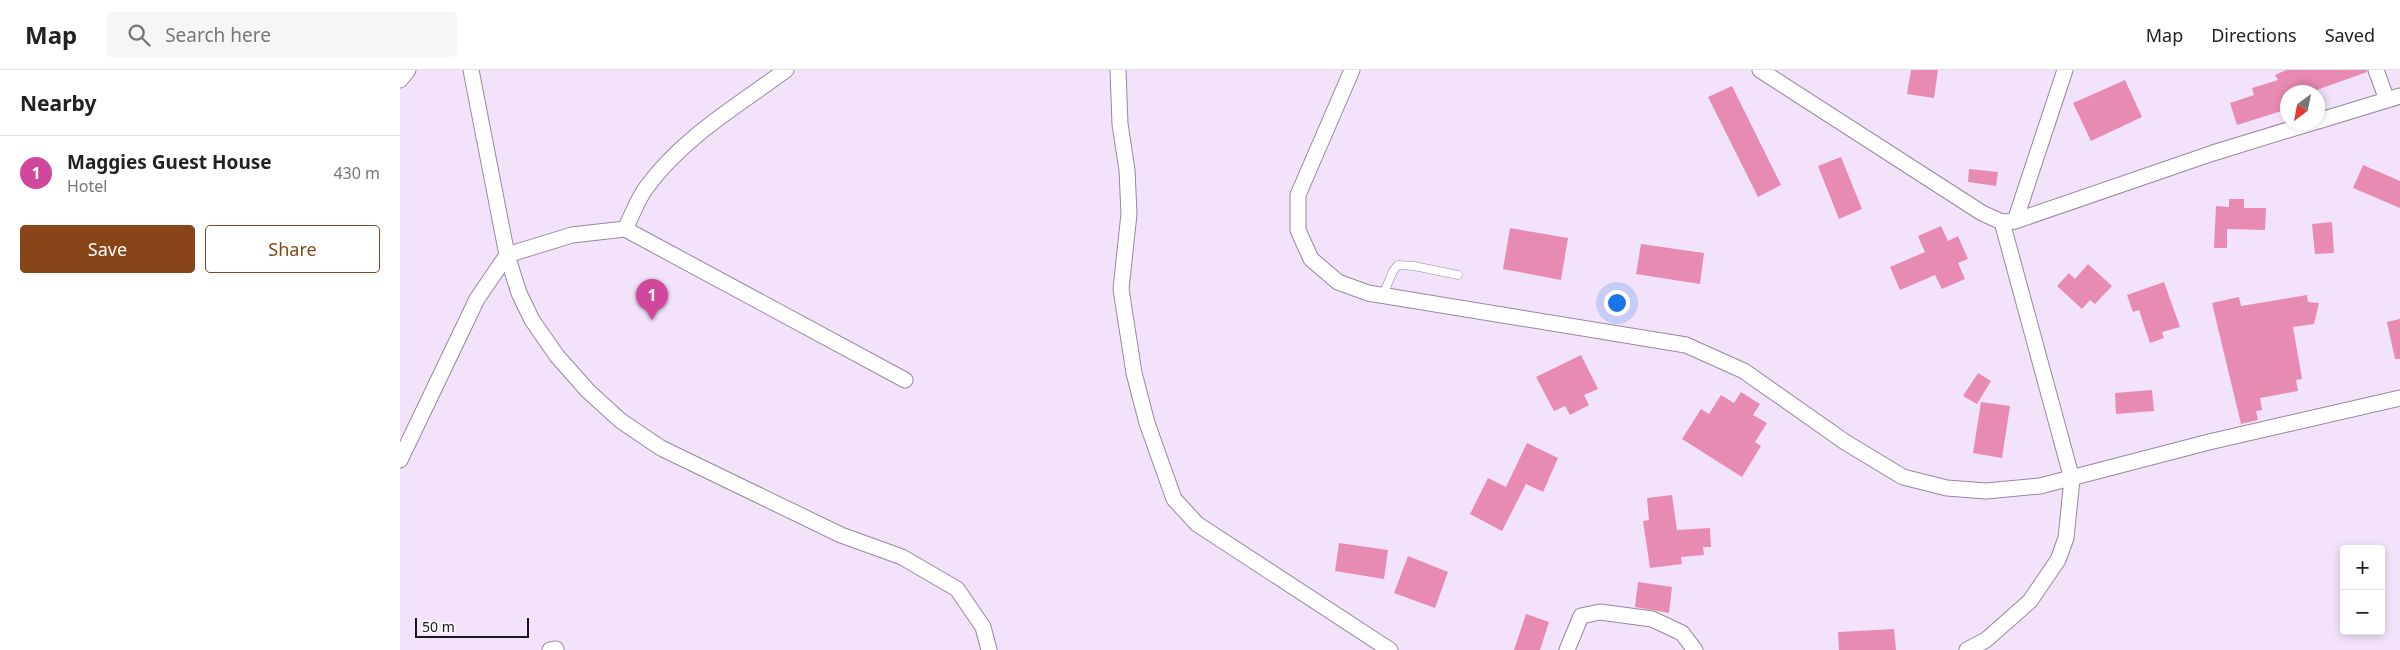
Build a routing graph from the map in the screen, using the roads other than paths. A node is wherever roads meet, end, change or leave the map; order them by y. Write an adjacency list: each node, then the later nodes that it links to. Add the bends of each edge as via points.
1 (408, 70): 9 (street)
2 (470, 70): 15 (street)
3 (786, 70): 14 (street, via 674,155 645,189)
4 (1118, 70): 22 (street, via 1129,214 1121,289 1134,373 1147,423 1174,499 1197,524)
5 (1352, 70): 17 (street, via 1298,195 1298,230 1311,258 1338,282)
6 (1760, 70): 13 (street, via 1982,213)
7 (2065, 70): 13 (street)
8 (2376, 70): 10 (street)
9 (400, 80)
10 (2393, 98): 11 (street)
11 (2325, 119)
12 (2288, 130): 13 (street)
13 (2009, 221): 21 (street)
14 (625, 229): 15 (street, via 572,236); 18 (street)
15 (507, 255): 20 (street, via 477,298); 23 (street, via 532,320 557,356 588,391 622,421 661,448 841,535 902,557 957,589 983,627)
16 (1458, 275): 17 (lane, via 1398,265)
17 (1383, 295): 21 (street, via 1686,345 1744,371 1845,442 1903,477 1947,488 1986,491)
18 (905, 380)
19 (2400, 398): 21 (street, via 2209,442)
20 (400, 460)
21 (2072, 480): 26 (street, via 2066,538 2058,560 2030,601 1986,640)
22 (1388, 649)
23 (989, 650)
24 (1567, 650): 25 (street, via 1581,616 1600,612 1652,619 1682,633)
25 (1695, 650)
26 (1967, 650)

